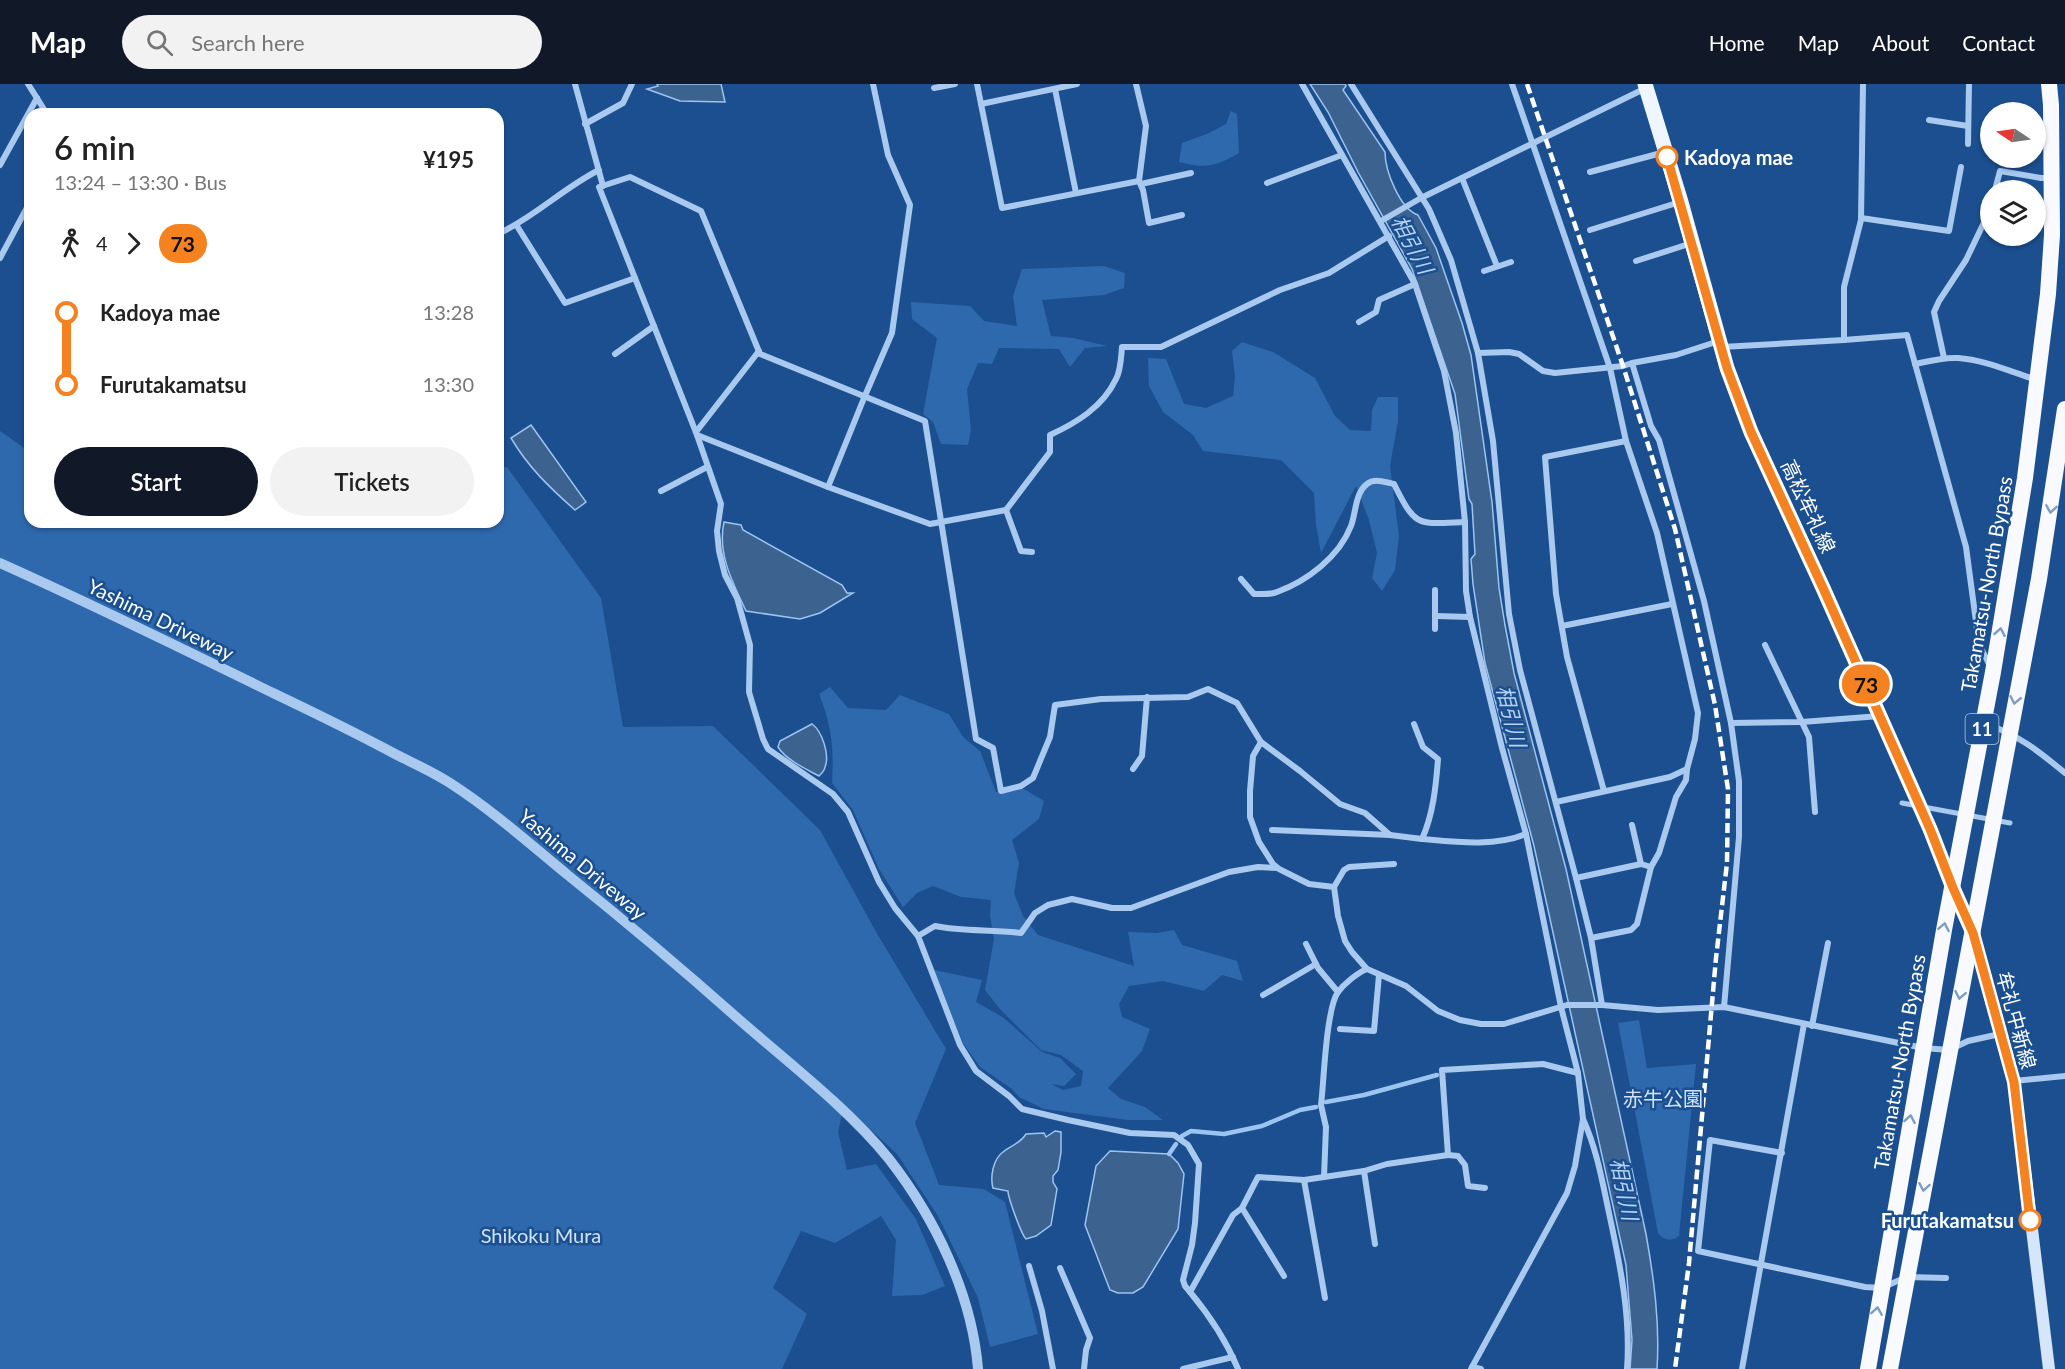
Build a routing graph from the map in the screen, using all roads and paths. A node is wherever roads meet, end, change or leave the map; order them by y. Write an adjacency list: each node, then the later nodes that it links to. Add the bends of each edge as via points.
1 (28, 84): 18 (street)
2 (575, 84): 24 (street)
3 (632, 84): 24 (street, via 623,103)
4 (873, 84): 73 (street, via 888,155 910,205 892,333)
5 (955, 84): 16 (street)
6 (977, 84): 19 (street)
7 (1077, 84): 17 (street)
8 (1136, 84): 38 (street, via 1146,126)
9 (1302, 84): 29 (street)
10 (1351, 84): 42 (street)
11 (1512, 84): 26 (street)
12 (1863, 84): 46 (street)
13 (1969, 84): 25 (street)
14 (2049, 84): 36 (highway, Takamatsu-North Bypass / 11)
15 (1646, 86): 26 (street); 28 (main road, 高松牟礼線)
16 (934, 88)
17 (1055, 89): 19 (street); 41 (street)
18 (37, 98): 20 (street); 21 (street)
19 (981, 104): 41 (street, via 1002,208)
20 (31, 108)
21 (43, 108)
22 (1929, 120): 25 (street)
23 (24, 122): 30 (street)
24 (585, 124): 32 (street)
25 (1968, 126): 27 (street)
26 (1534, 144): 35 (street); 71 (street)
27 (1968, 144)
28 (1665, 152): 33 (street); 43 (main road, 高松牟礼線)
29 (1342, 155): 39 (street); 47 (street)
30 (0, 165)
31 (1961, 167): 46 (street, via 1949,231)
32 (599, 170): 40 (street); 48 (street, via 579,180)
33 (1590, 172)
34 (1191, 173): 38 (street)
35 (1462, 178): 42 (street); 57 (street)
36 (2052, 178): 37 (street, via 2000,171); 72 (highway, Takamatsu-North Bypass / 11, via 2050,258)
37 (1998, 180)
38 (1140, 183): 41 (street); 45 (street, via 1149,223)
39 (1268, 183)
40 (603, 186): 59 (street, via 599,187); 65 (street, via 630,177 701,211)
41 (1076, 194)
42 (1421, 198): 47 (street); 66 (street, via 1451,260)
43 (1681, 202): 49 (street); 53 (main road, 高松牟礼線)
44 (24, 213): 54 (street)
45 (1182, 214)
46 (1861, 218): 63 (street, via 1844,287)
47 (1383, 220): 52 (street)
48 (517, 226): 50 (street); 59 (street, via 566,303)
49 (1590, 230)
50 (504, 231)
51 (1980, 231): 68 (street, via 1934,312)
52 (1389, 236): 60 (street); 80 (street, via 1329,273 1280,290 1161,347 1122,347 1117,379 1077,423 1050,435 1050,452)
53 (1692, 243): 55 (street); 64 (main road, 高松牟礼線)
54 (0, 258)
55 (1636, 261)
56 (1511, 262): 57 (street)
57 (1497, 266): 58 (street)
58 (1484, 271)
59 (635, 278): 62 (street)
60 (1415, 284): 61 (street, via 1379,300 1376,312); 82 (street, via 1450,399)
61 (1359, 322)
62 (654, 326): 67 (street); 75 (street)
63 (1844, 340): 64 (street); 70 (street, via 1907,335)
64 (1720, 344): 69 (street); 95 (main road, 高松牟礼線, via 1751,432)
65 (759, 351): 73 (street); 75 (street)
66 (1478, 353): 71 (street, via 1519,354 1544,371 1555,373); 106 (street, via 1493,441 1509,614)
67 (615, 354)
68 (1944, 358): 70 (street); 72 (street, via 1983,363)
69 (1632, 363): 71 (street); 97 (street, via 1659,441 1700,589)
70 (1915, 364): 93 (street, via 1966,547 1979,644)
71 (1610, 368): 76 (street)
72 (2038, 381): 93 (highway, Takamatsu-North Bypass / 11, one-way to 72)
73 (864, 398): 78 (street); 81 (street, via 925,421)
74 (2065, 409): 100 (highway, 11, one-way to 100, via 2041,569)
75 (696, 434): 77 (street); 78 (street)
76 (1626, 441): 87 (street, via 1657,532); 90 (street, via 1545,457)
77 (707, 467): 79 (street); 123 (street, via 721,504 719,551 750,645 749,692 763,739 768,749 833,794 848,812 879,882)
78 (828, 487): 81 (street, via 930,524)
79 (661, 491)
80 (1006, 510): 81 (street); 83 (street, via 1021,551)
81 (941, 522): 94 (street, via 976,739 993,748 1001,790 1021,786 1033,778 1050,736 1055,705)
82 (1465, 522): 85 (street, via 1417,520 1408,513 1394,484 1374,480 1360,494 1351,526 1340,546 1314,573 1275,593 1254,594); 89 (street)
83 (1032, 552)
84 (0, 563): 163 (street, Yashima Driveway, via 362,736 447,781 495,814 704,988 816,1087 889,1159 947,1256 962,1293)
85 (1241, 579)
86 (1435, 591): 88 (street)
87 (1672, 604): 90 (street); 103 (street, via 1698,713)
88 (1436, 615): 89 (street); 91 (street)
89 (1470, 617): 112 (street)
90 (1562, 626): 105 (street)
91 (1436, 629)
92 (1765, 645): 96 (street)
93 (1993, 672): 98 (highway, Takamatsu-North Bypass / 11)
94 (1147, 697): 101 (street, via 1188,697 1208,689 1237,703); 102 (street, via 1142,756)
95 (1880, 716): 96 (street); 121 (main road, 高松牟礼線)
96 (1802, 722): 97 (street); 108 (street, via 1809,737)
97 (1731, 723): 134 (street, via 1739,837)
98 (1984, 723): 100 (street); 121 (highway, Takamatsu-North Bypass / 11)
99 (1414, 724): 114 (street, via 1423,747 1438,759 1436,788)
100 (2009, 732): 104 (street, via 2031,744); 122 (highway, 11)
101 (1261, 742): 113 (street, via 1340,804 1365,813); 118 (street, via 1253,756 1250,817 1259,842)
102 (1134, 769)
103 (1687, 769): 105 (street, via 1670,777); 117 (street)
104 (2065, 773)
105 (1604, 791): 106 (street)
106 (1556, 802): 119 (street)
107 (1902, 803): 109 (street)
108 (1815, 812)
109 (2010, 823)
110 (1632, 825): 116 (street)
111 (1272, 830): 113 (street)
112 (1526, 834): 114 (street, via 1512,840); 133 (street)
113 (1390, 835): 114 (street)
114 (1422, 839)
115 (1394, 864): 120 (street, via 1349,867)
116 (1641, 864): 117 (street); 119 (street)
117 (1651, 867): 124 (street, via 1637,924 1631,930)
118 (1278, 868): 120 (street, via 1309,884); 123 (street, via 1229,872 1131,908 1072,899 1048,905 1035,914 1021,933 935,926)
119 (1576, 878): 124 (street)
120 (1334, 887): 128 (street, via 1345,941)
121 (1953, 888): 122 (main road, 高松牟礼線); 138 (highway, Takamatsu-North Bypass / 11, one-way to 121)
122 (1973, 933): 137 (main road, 牟礼中新線); 139 (highway, 11, one-way to 139)
123 (918, 936): 159 (street, via 952,1025 976,1071 1022,1109 1130,1133 1174,1135 1188,1145 1199,1164 1192,1245 1183,1280)
124 (1591, 938): 132 (street)
125 (1828, 943): 135 (street)
126 (1306, 944): 127 (street)
127 (1316, 964): 130 (street); 131 (street)
128 (1367, 969): 129 (street); 130 (street)
129 (1379, 975): 133 (street, via 1406,986 1438,1011 1481,1024 1504,1024); 136 (street, via 1374,1031)
130 (1338, 992): 147 (street, via 1328,1029 1321,1105 1326,1127)
131 (1263, 995)
132 (1599, 1005): 133 (street); 134 (street, via 1658,1010)
133 (1564, 1006): 140 (street)
134 (1724, 1007): 135 (street)
135 (1808, 1025): 138 (street); 144 (street)
136 (1340, 1029)
137 (2000, 1034): 139 (street); 142 (main road, 牟礼中新線)
138 (1923, 1048): 139 (street); 158 (highway, Takamatsu-North Bypass / 11, one-way to 138)
139 (1949, 1050): 156 (highway, 11, one-way to 156)
140 (1578, 1073): 143 (street); 145 (street, via 1543,1064 1443,1070)
141 (2065, 1076): 142 (street)
142 (2014, 1082): 173 (main road, 牟礼中新線)
143 (1583, 1119): 162 (street, via 1567,1193); 169 (street, via 1595,1147 1621,1270 1627,1317)
144 (1782, 1153): 152 (street); 152 (street, via 1710,1140 1698,1251)
145 (1448, 1155): 146 (street); 149 (street, via 1458,1156 1465,1165 1468,1186)
146 (1364, 1171): 147 (street); 151 (street)
147 (1324, 1177): 148 (street)
148 (1304, 1180): 150 (street, via 1258,1177); 160 (street)
149 (1485, 1188)
150 (1242, 1208): 155 (street); 159 (street, via 1233,1215)
151 (1375, 1244)
152 (1761, 1264): 158 (street); 170 (street)
153 (1029, 1266): 164 (street)
154 (1060, 1268): 165 (street, via 1090,1338)
155 (1284, 1276)
156 (1907, 1277): 157 (street); 158 (street); 172 (highway, 11)
157 (1946, 1278)
158 (1881, 1288): 171 (highway, Takamatsu-North Bypass / 11, one-way to 158)
159 (1190, 1292): 161 (street, via 1210,1316)
160 (1324, 1298)
161 (1233, 1357): 166 (street); 167 (street)
162 (1471, 1368): 168 (street)
163 (978, 1369)
164 (1053, 1369)
165 (1084, 1369)
166 (1183, 1369)
167 (1238, 1369)
168 (1481, 1369)
169 (1627, 1369)
170 (1742, 1369)
171 (1868, 1369)
172 (1890, 1369)
173 (2049, 1369)

